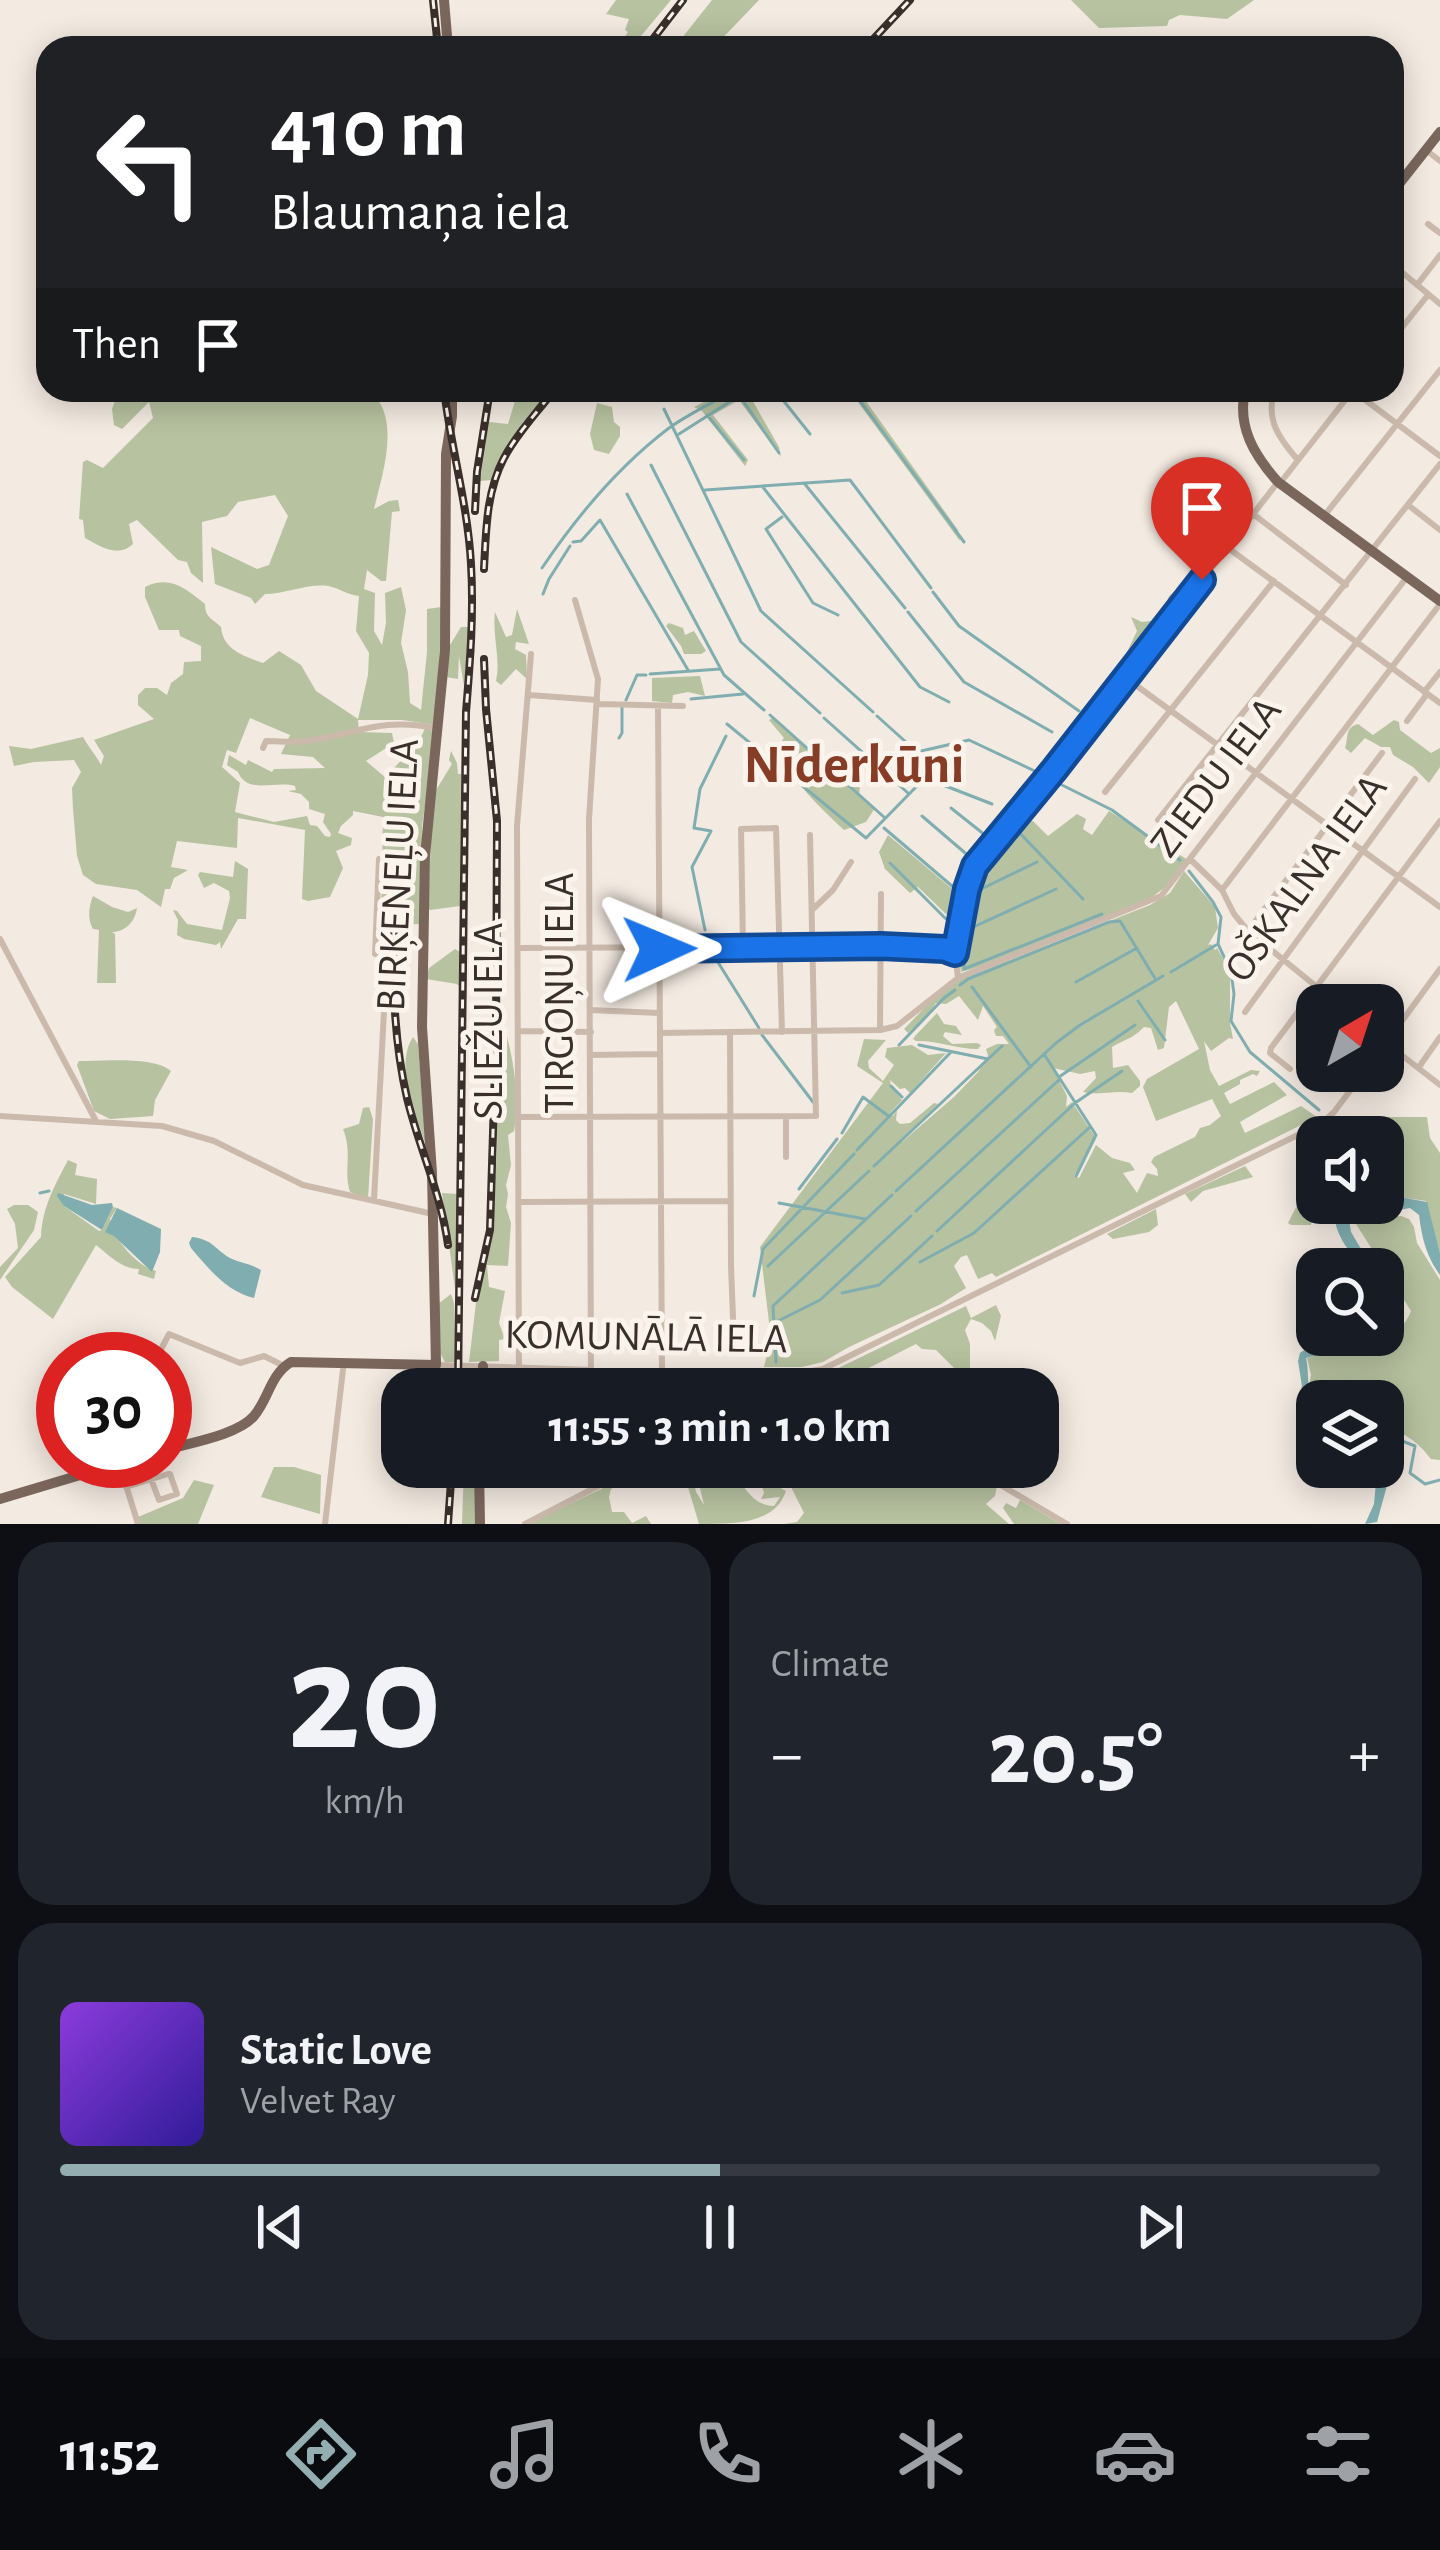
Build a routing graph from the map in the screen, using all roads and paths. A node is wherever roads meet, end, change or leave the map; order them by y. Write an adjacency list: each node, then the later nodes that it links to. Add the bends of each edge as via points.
1 (444, 0): 2 (main road)
2 (447, 36)
3 (1440, 132): 4 (main road)
4 (1426, 150): 5 (street); 6 (main road)
5 (1440, 161)
6 (1404, 178)
7 (1428, 224): 8 (street)
8 (1440, 233)
9 (1440, 255): 11 (street)
10 (1404, 274): 11 (street)
11 (1417, 285): 12 (street)
12 (1428, 295): 13 (street); 14 (street)
13 (1440, 304)
14 (1404, 325)
15 (1440, 370): 21 (street)
16 (452, 402): 51 (main road, BIRĶENEĻU IELA)
17 (1244, 402): 25 (main road, via 1248,438)
18 (1272, 402): 22 (street, via 1275,432)
19 (1343, 402): 22 (street)
20 (1369, 402): 21 (street)
21 (1397, 424): 23 (street); 28 (street)
22 (1297, 459): 25 (street)
23 (1440, 460): 26 (street)
24 (1189, 465): 27 (street)
25 (1279, 482): 27 (street); 28 (main road)
26 (1408, 505): 29 (street); 31 (street)
27 (1253, 516): 30 (street); 34 (street)
28 (1324, 516): 31 (main road)
29 (1440, 530)
30 (1228, 548): 33 (street); 42 (street)
31 (1372, 551): 32 (main road); 34 (street)
32 (1407, 577): 36 (main road); 38 (street, ZIEDU IELA)
33 (1274, 581): 37 (street); 49 (street)
34 (1346, 585): 37 (street)
35 (575, 600): 45 (street, TIRGOŅU IELA)
36 (1440, 603): 40 (street)
37 (1322, 615): 38 (street); 52 (street)
38 (1357, 642): 40 (street); 55 (street, ZIEDU IELA)
39 (531, 654): 44 (street, SLIEŽU IELA)
40 (1392, 668): 43 (street); 58 (street)
41 (1440, 672): 43 (street)
42 (1126, 678): 49 (street); 81 (street, via 975,866)
43 (1426, 693): 46 (street); 50 (street)
44 (529, 695): 45 (street); 78 (street, SLIEŽU IELA, via 517,826)
45 (597, 702): 47 (street); 79 (street, TIRGOŅU IELA)
46 (1440, 703)
47 (658, 706): 48 (street); 80 (street)
48 (683, 706)
49 (1170, 710): 52 (street); 57 (street)
50 (1407, 721)
51 (439, 729): 53 (street, via 366,726 266,741); 120 (main road, BIRĶENEĻU IELA, via 425,856 422,1027)
52 (1219, 744): 55 (street); 59 (street)
53 (263, 748)
54 (1382, 753): 61 (street)
55 (1256, 772): 58 (street); 65 (street, ZIEDU IELA)
56 (1415, 779): 63 (street, OŠKALNA IELA)
57 (1106, 792)
58 (1292, 797): 61 (street); 68 (street)
59 (1158, 820)
60 (1440, 821): 67 (street)
61 (1327, 825): 63 (street); 72 (street)
62 (811, 835): 71 (street)
63 (1364, 850): 67 (street); 82 (street, OŠKALNA IELA)
64 (379, 859): 115 (street, via 375,953 387,955)
65 (1190, 860): 68 (street); 84 (street, ZIEDU IELA, via 1153,901)
66 (851, 862): 71 (street)
67 (1399, 876): 70 (street); 86 (street)
68 (1222, 890): 72 (street)
69 (881, 894): 74 (street)
70 (1440, 907)
71 (812, 910): 77 (street)
72 (1248, 931): 82 (street)
73 (0, 939): 113 (street)
74 (881, 946): 77 (street); 81 (street); 92 (street)
75 (743, 947): 76 (street); 76 (street, via 740,829 776,828); 80 (street)
76 (780, 947): 77 (street); 97 (street)
77 (812, 947): 94 (street)
78 (518, 948): 79 (street); 93 (street, SLIEŽU IELA)
79 (590, 948): 80 (street); 87 (street, TIRGOŅU IELA)
80 (659, 949): 89 (street)
81 (955, 953): 84 (street)
82 (1283, 959): 85 (street); 88 (street, OŠKALNA IELA)
83 (1440, 969): 91 (street)
84 (958, 978): 92 (street, ZIEDU IELA, via 898,1026)
85 (1313, 984)
86 (1319, 984)
87 (590, 1010): 89 (street); 95 (street, TIRGOŅU IELA)
88 (1246, 1012)
89 (659, 1013): 98 (street)
90 (1296, 1016): 104 (street, via 1270,1051)
91 (1404, 1017)
92 (880, 1030): 94 (street)
93 (518, 1031): 95 (street); 109 (street, SLIEŽU IELA)
94 (814, 1031): 97 (street); 112 (street, via 816,1116)
95 (591, 1032): 101 (street, TIRGOŅU IELA)
96 (730, 1032): 97 (street); 98 (street); 111 (street)
97 (782, 1032)
98 (660, 1033): 100 (street)
99 (1440, 1037): 103 (street)
100 (659, 1054): 101 (street); 108 (street)
101 (590, 1055): 110 (street, TIRGOŅU IELA)
102 (1404, 1058): 103 (street)
103 (1418, 1067): 105 (street)
104 (1290, 1069)
105 (1440, 1085)
106 (1349, 1092): 130 (street, KOMUNĀLĀ IELA, via 1322,1124)
107 (0, 1116): 113 (street)
108 (659, 1116): 110 (street); 111 (street); 117 (street)
109 (519, 1117): 110 (street); 119 (street, SLIEŽU IELA)
110 (592, 1117): 116 (street, TIRGOŅU IELA)
111 (731, 1117): 112 (street); 118 (street)
112 (786, 1117): 114 (street)
113 (96, 1121): 115 (street, via 189,1132 303,1185)
114 (786, 1156)
115 (374, 1200): 120 (street)
116 (591, 1201): 117 (street); 119 (street); 128 (street, TIRGOŅU IELA)
117 (662, 1201): 118 (street); 129 (street)
118 (731, 1201): 122 (street)
119 (520, 1202): 127 (street, SLIEŽU IELA)
120 (433, 1214): 124 (main road, BIRĶENEĻU IELA)
121 (192, 1343): 125 (street, KOMUNĀLĀ IELA, via 240,1363 264,1356)
122 (734, 1343)
123 (344, 1361): 124 (main road, KOMUNĀLĀ IELA); 125 (main road, KOMUNĀLĀ IELA); 140 (street)
124 (436, 1364): 126 (street, KOMUNĀLĀ IELA)
125 (284, 1366): 131 (main road, via 245,1424)
126 (483, 1366): 127 (street, KOMUNĀLĀ IELA)
127 (518, 1368)
128 (591, 1368)
129 (659, 1368)
130 (824, 1368)
131 (192, 1438)
132 (151, 1479): 132 (street, via 170,1474 177,1495 159,1500)
133 (36, 1487): 138 (main road)
134 (126, 1488): 139 (street)
135 (479, 1488): 141 (main road)
136 (593, 1488): 142 (street)
137 (1006, 1488): 143 (street)
138 (0, 1498)
139 (137, 1524)
140 (325, 1524)
141 (480, 1524)
142 (525, 1524)
143 (1067, 1524)

